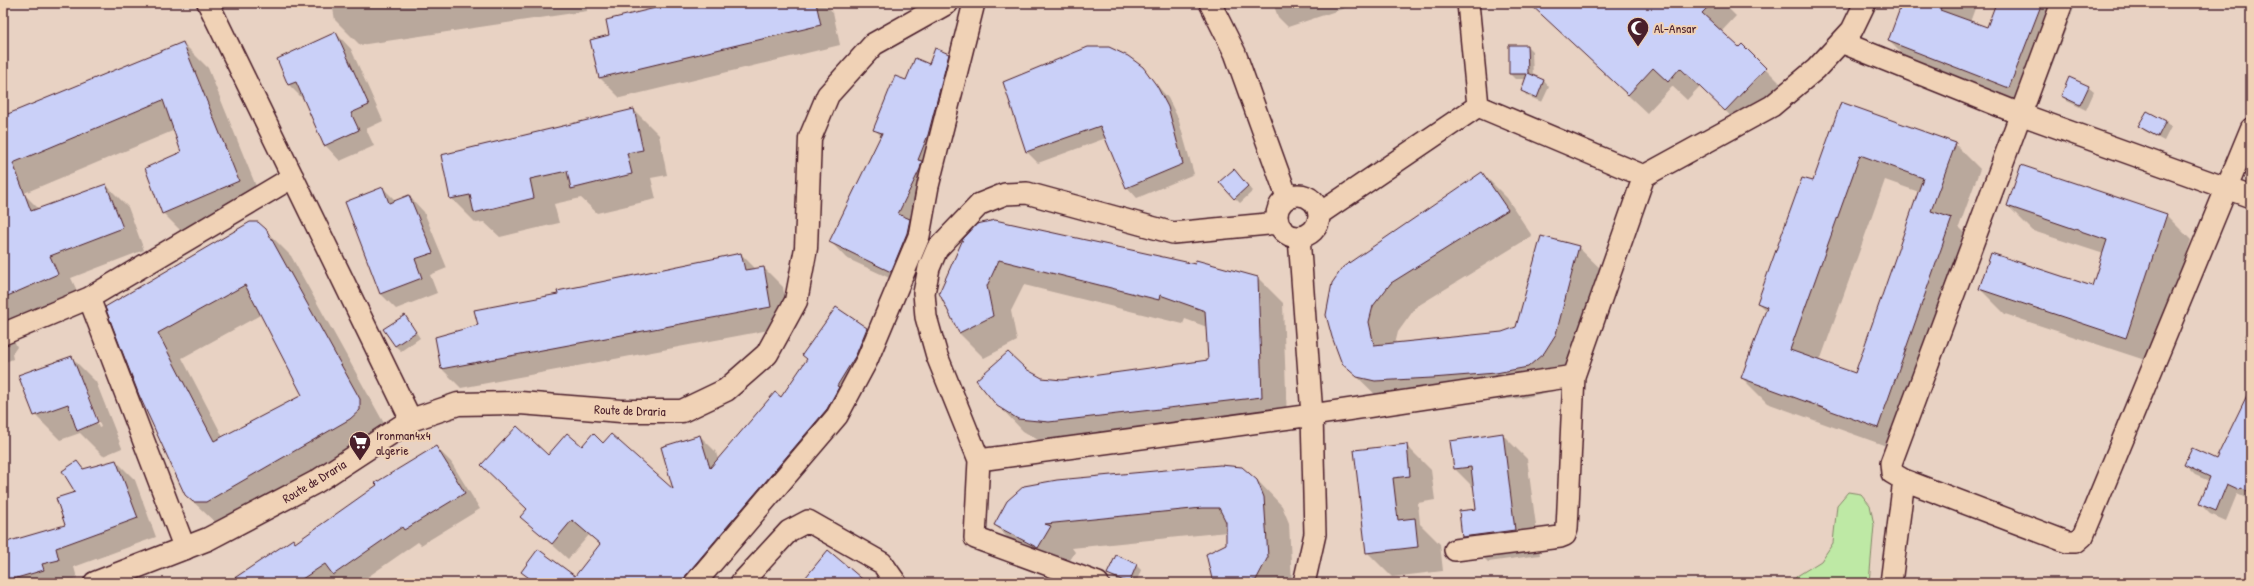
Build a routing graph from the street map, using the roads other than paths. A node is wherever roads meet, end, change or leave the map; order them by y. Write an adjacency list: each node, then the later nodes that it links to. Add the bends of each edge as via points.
1 (208, 3): 13 (street)
2 (947, 3): 24 (main road, Route de Draria, via 874,44 828,95 810,138 806,248 796,301 767,354 726,390 682,411 621,411 520,403 458,404)
3 (974, 3): 31 (street, via 928,186 919,236 867,360 837,416)
4 (1210, 3): 15 (street, via 1235,53)
5 (1468, 3): 9 (street)
6 (1866, 3): 8 (street, via 1852,30)
7 (2062, 3): 10 (street)
8 (1841, 42): 10 (street); 12 (street, via 1816,69 1772,106)
9 (1478, 106): 12 (street); 17 (street)
10 (2020, 114): 14 (street); 26 (street, via 1891,463 1892,473)
11 (2251, 129): 14 (street)
12 (1644, 176): 22 (street)
13 (293, 177): 20 (street); 24 (street)
14 (2226, 189): 16 (street); 26 (street, via 2083,536 2076,542 2067,542)
15 (1287, 197): 17 (street, via 1300,194 1307,197 1318,207); 18 (street, via 1278,209)
16 (2251, 197)
17 (1319, 214): 19 (street, via 1316,227 1305,236)
18 (1278, 223): 19 (street, via 1286,234); 25 (street, via 1173,233 1027,193 1005,194 980,204 937,249 929,268 924,293 926,317 937,356)
19 (1299, 237): 23 (street)
20 (89, 298): 21 (street); 27 (street)
21 (3, 334)
22 (1574, 376): 23 (street); 28 (street, via 1567,529 1564,535)
23 (1312, 415): 25 (street); 34 (street, via 1315,534)
24 (411, 420): 27 (main road, Route de Draria, via 316,482)
25 (979, 460): 29 (street, via 975,538)
26 (1904, 480): 35 (street)
27 (185, 549): 30 (main road, Route de Draria)
28 (1455, 550)
29 (1091, 582)
30 (94, 583)
31 (695, 583)
32 (741, 583): 33 (street, via 789,531 808,520 882,564)
33 (896, 583)
34 (1304, 583)
35 (1891, 583)

